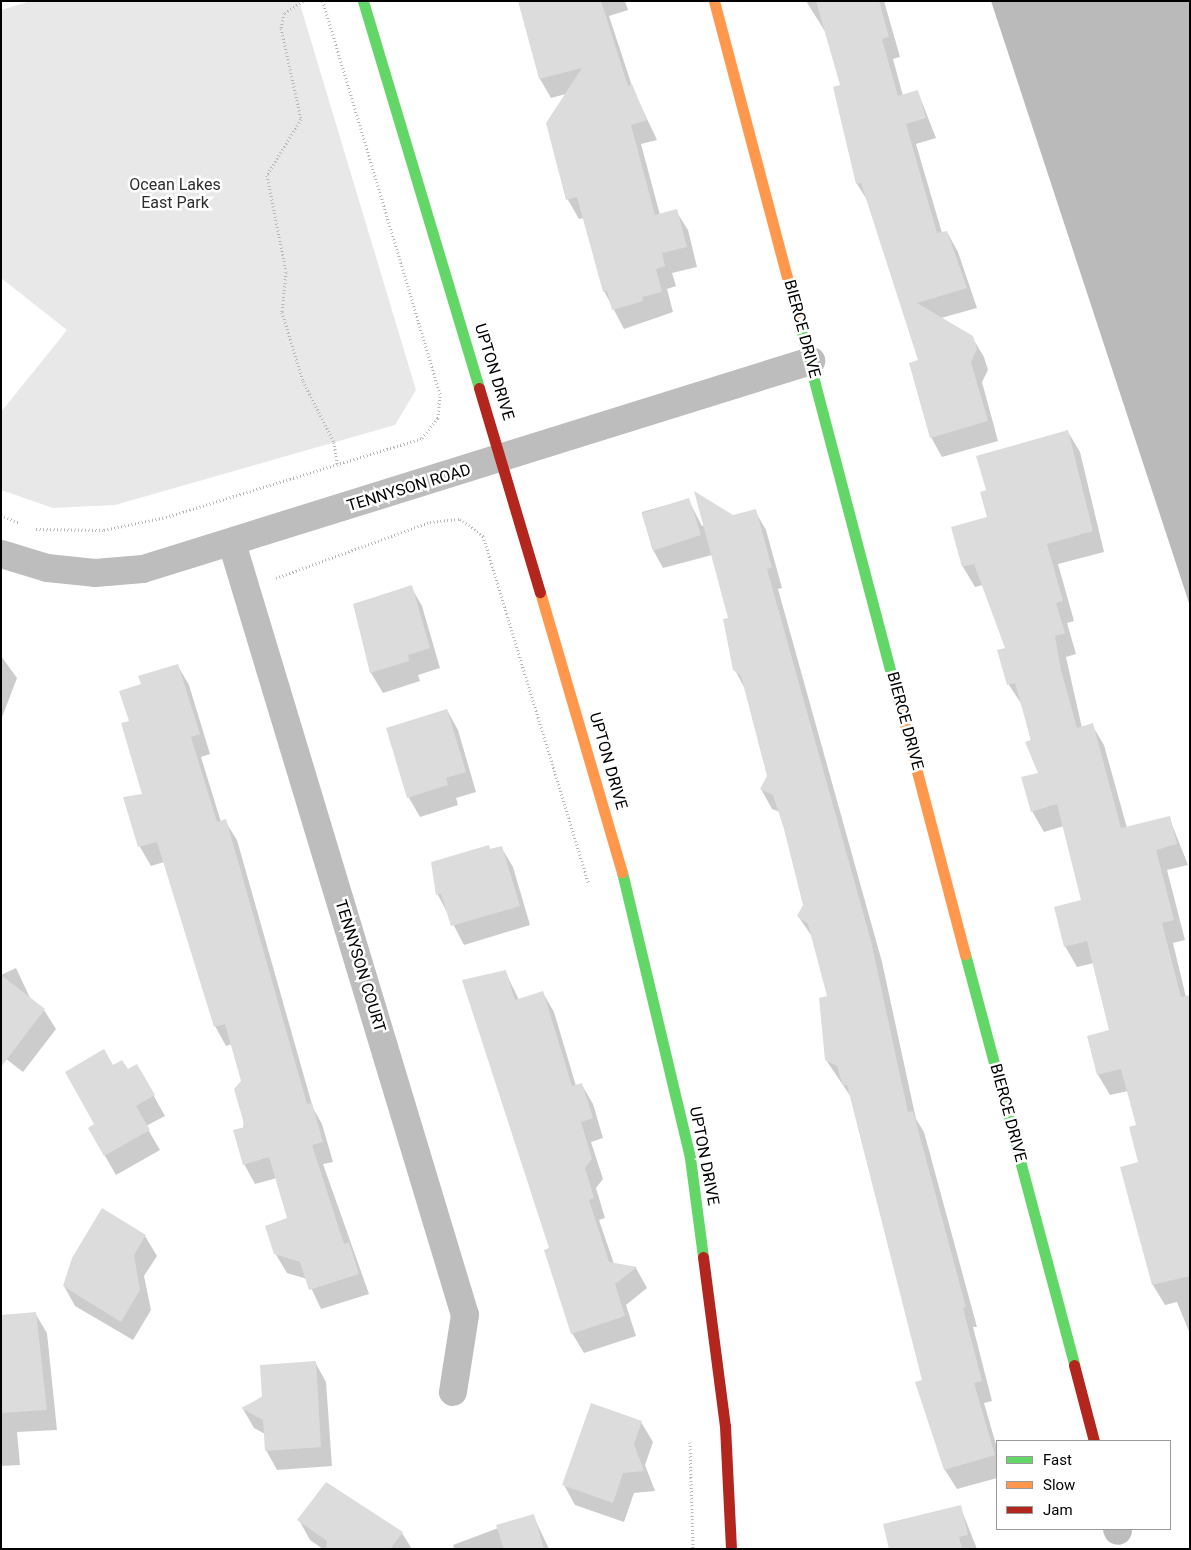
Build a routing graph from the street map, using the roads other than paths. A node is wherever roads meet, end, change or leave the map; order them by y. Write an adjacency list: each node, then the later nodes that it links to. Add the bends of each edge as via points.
1 (363, 1): 4 (main road, UPTON DRIVE)
2 (714, 1): 3 (main road, BIERCE DRIVE)
3 (811, 362): 4 (street, TENNYSON ROAD); 8 (main road, BIERCE DRIVE)
4 (504, 459): 5 (street, TENNYSON ROAD); 9 (main road, UPTON DRIVE, via 616,845 690,1158 724,1417)
5 (232, 543): 6 (street, TENNYSON ROAD, via 143,569 96,573 47,568); 7 (street, TENNYSON COURT, via 465,1315)
6 (1, 554)
7 (453, 1392)
8 (1094, 1440)
9 (731, 1549)

